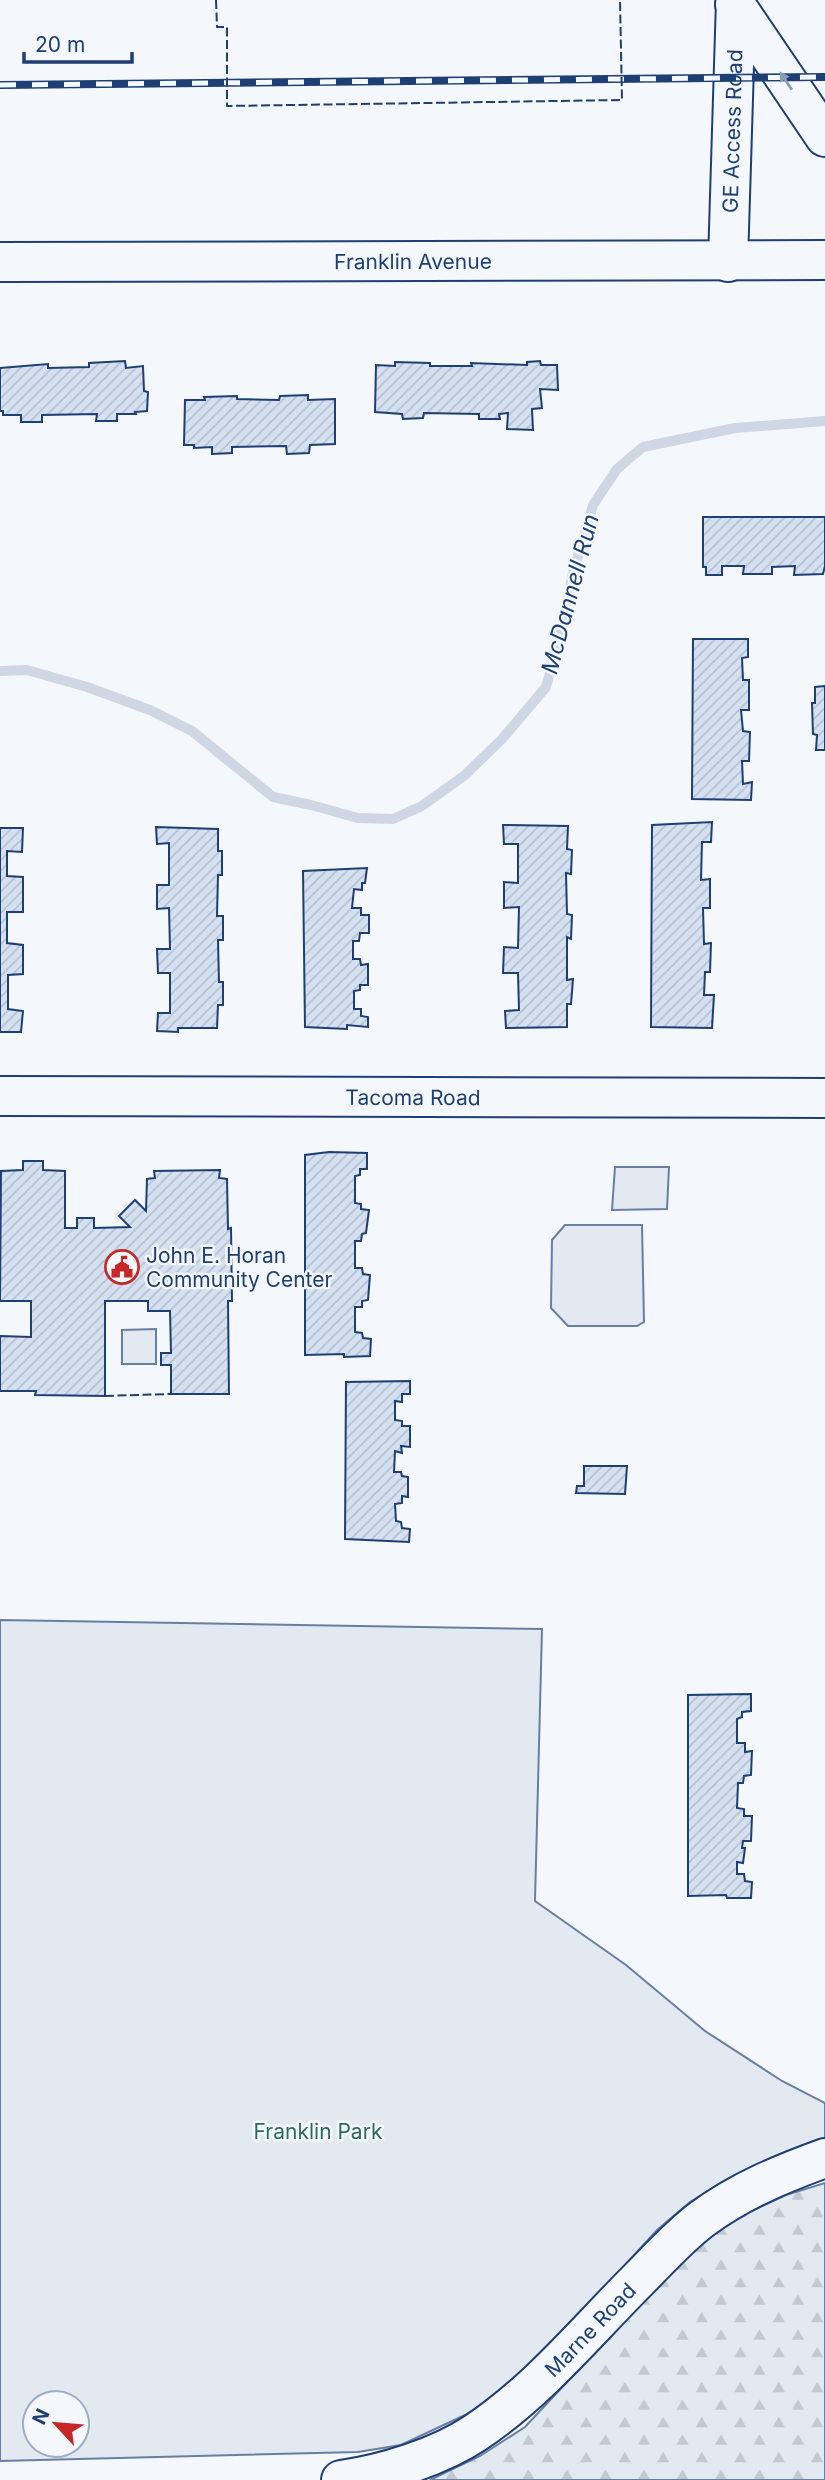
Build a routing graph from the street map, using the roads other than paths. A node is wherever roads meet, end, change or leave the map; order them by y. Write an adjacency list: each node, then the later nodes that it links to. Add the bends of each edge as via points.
1 (735, 2): 2 (street, one-way to 1); 5 (street, GE Access Road)
2 (825, 136)
3 (825, 260): 5 (street, Franklin Avenue)
4 (0, 262): 5 (street, Franklin Avenue)
5 (729, 262)
6 (0, 1096): 7 (street, Tacoma Road)
7 (825, 1098)
8 (825, 2158): 9 (street, Marne Road, via 772,2178 700,2220 556,2364 474,2434 416,2460)
9 (341, 2480)

